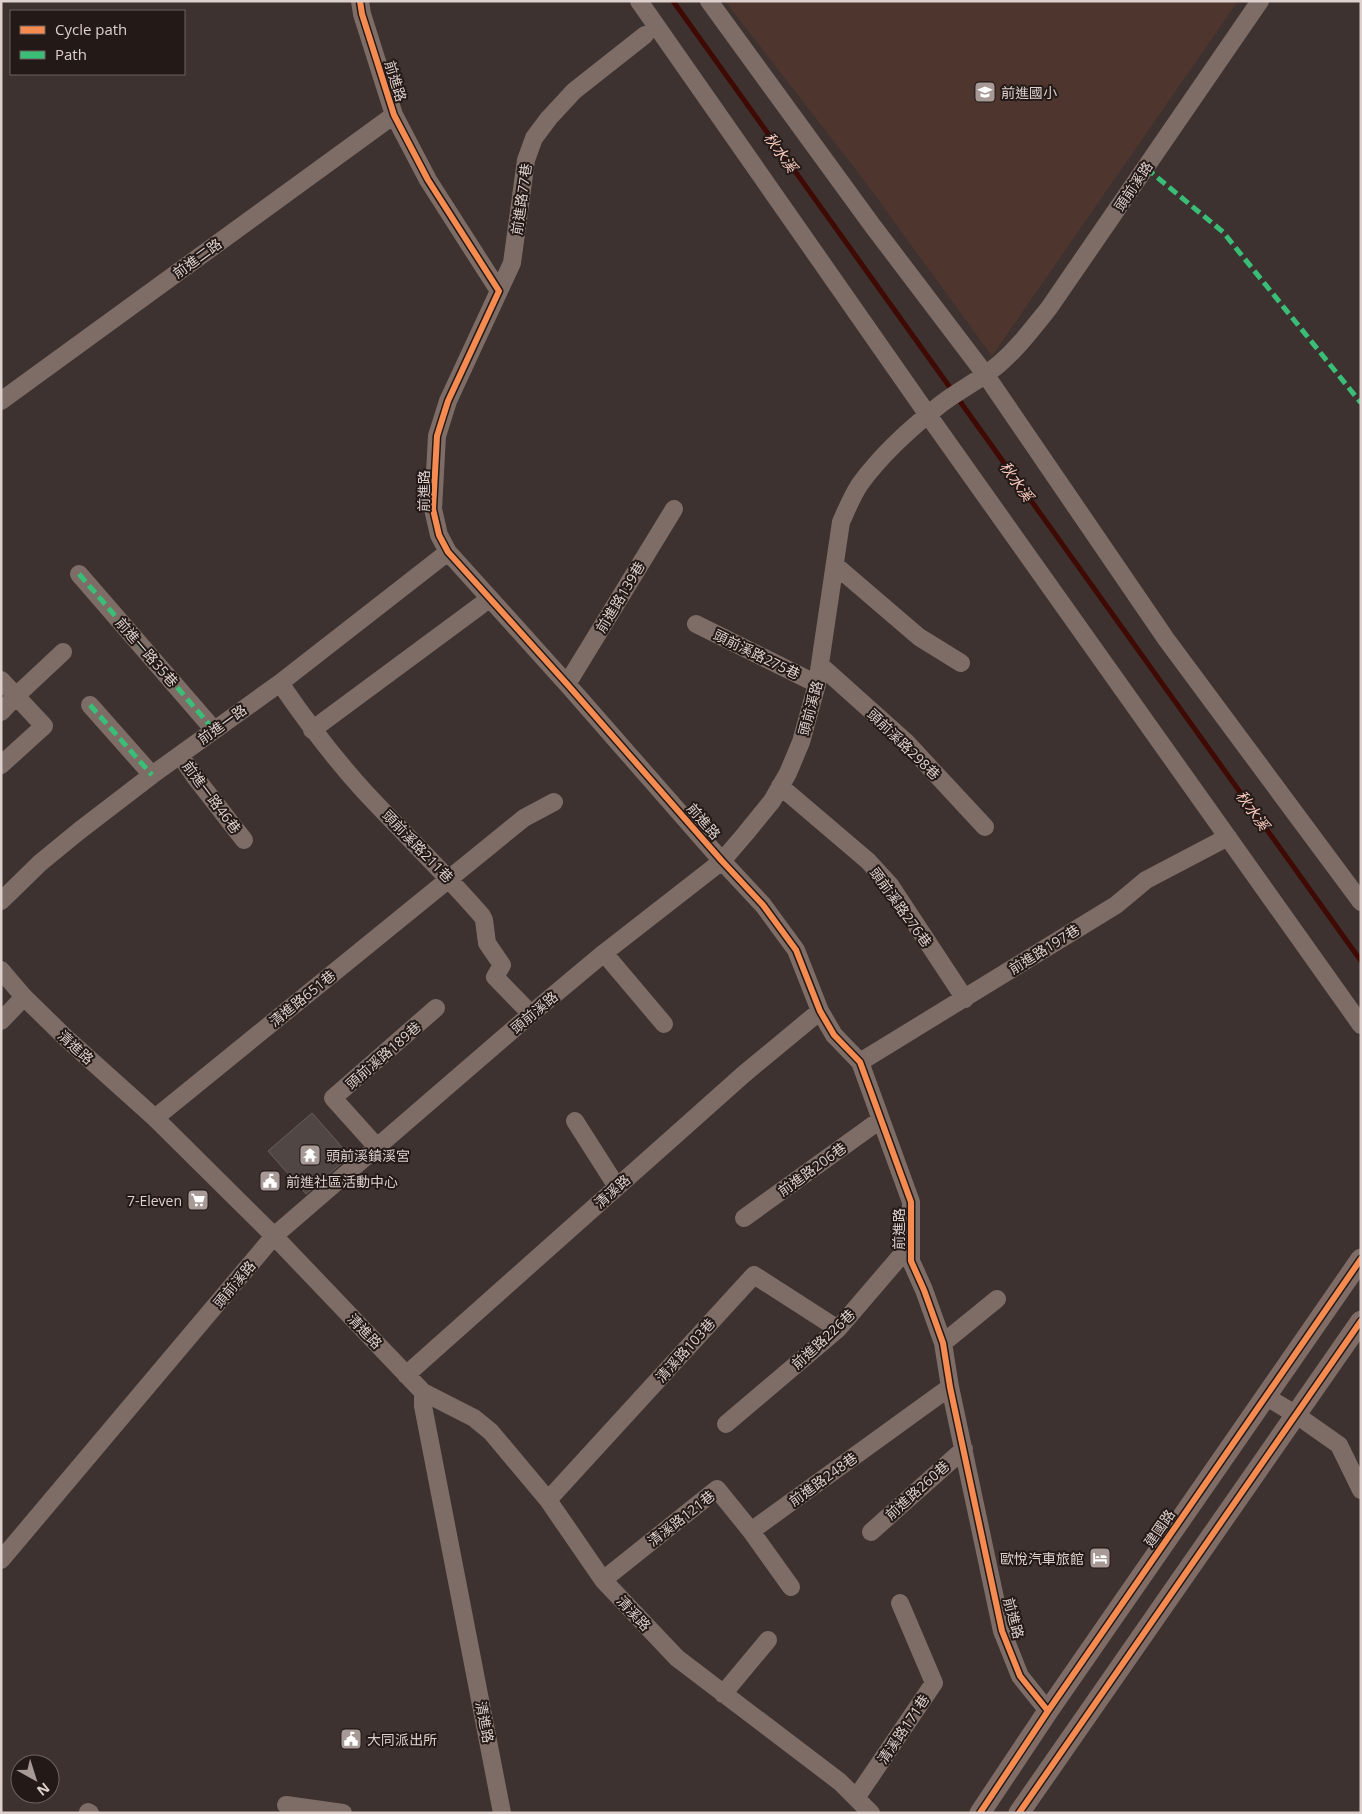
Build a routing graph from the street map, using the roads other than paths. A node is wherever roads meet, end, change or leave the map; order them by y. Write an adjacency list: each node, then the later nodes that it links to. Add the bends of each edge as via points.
1 (360, 1): 6 (street, 前進路)
2 (639, 1): 10 (street)
3 (709, 1): 8 (street, via 872,225)
4 (1260, 1): 8 (street, 頭前溪路, via 1049,308 1015,348)
5 (645, 35): 7 (street, 前進路77巷, via 574,92 534,138 526,160 512,264)
6 (394, 115): 7 (street, 前進路, via 428,180); 9 (street, 前進二路)
7 (499, 291): 12 (street, 前進路, via 448,401 437,436 433,509 438,535)
8 (987, 372): 10 (street, 頭前溪路); 40 (street, via 1166,639)
9 (1, 401)
10 (935, 409): 13 (street, 頭前溪路, via 883,457 860,484 841,522); 35 (street)
11 (674, 510): 22 (street, 前進路139巷)
12 (448, 552): 21 (street, 前進一路); 22 (street, 前進路)
13 (835, 565): 18 (street, via 919,638); 19 (street, 頭前溪路)
14 (79, 574): 27 (street, 前進一路35巷)
15 (481, 605): 28 (street)
16 (696, 624): 23 (street, 頭前溪路275巷)
17 (63, 652): 24 (street)
18 (961, 663)
19 (820, 665): 23 (street, 頭前溪路); 34 (street, 頭前溪路298巷, via 906,742)
20 (1, 680): 24 (street)
21 (280, 683): 27 (street, 前進一路); 28 (street, 頭前溪路211巷)
22 (567, 684): 37 (street, 前進路)
23 (817, 684): 32 (street, 頭前溪路, via 800,742)
24 (16, 696): 26 (street); 30 (street, via 44,726)
25 (90, 705): 31 (street)
26 (1, 712)
27 (214, 730): 29 (street, 前進一路)
28 (312, 730): 38 (street, 頭前溪路211巷, via 364,790)
29 (180, 755): 31 (street, 前進一路); 36 (street, 前進一路46巷)
30 (1, 765)
31 (152, 775): 39 (street, 前進一路, via 79,830)
32 (780, 786): 37 (street, 頭前溪路, via 772,801); 44 (street, 頭前溪路276巷, via 868,860)
33 (554, 802): 38 (street, 清進路651巷, via 524,818)
34 (985, 827)
35 (1228, 837): 44 (street, 前進路197巷, via 1146,880 1116,905); 50 (street)
36 (244, 840)
37 (722, 861): 41 (street, 頭前溪路); 46 (street, 前進路, via 763,905 796,950)
38 (449, 878): 47 (street, 頭前溪路211巷, via 484,920 487,943 502,965 495,977); 52 (street, 清進路651巷)
39 (1, 901)
40 (1361, 902)
41 (604, 953): 47 (street, 頭前溪路); 49 (street)
42 (1, 970): 43 (street, 清進路)
43 (24, 997): 48 (street); 52 (street, 清進路)
44 (965, 999): 51 (street, 前進路197巷)
45 (436, 1008): 55 (street, 頭前溪路189巷, via 333,1098)
46 (820, 1011): 51 (street, 前進路, via 834,1035); 56 (street, 清溪路)
47 (531, 1014): 55 (street, 頭前溪路)
48 (1, 1021)
49 (664, 1024)
50 (1361, 1025)
51 (860, 1062): 54 (street, 前進路)
52 (156, 1118): 58 (street, 清進路)
53 (575, 1120): 56 (street)
54 (880, 1120): 57 (street, 前進路206巷); 59 (street, 前進路, via 910,1202)
55 (377, 1147): 58 (street, 頭前溪路)
56 (617, 1187): 65 (street, 清溪路)
57 (744, 1218)
58 (274, 1236): 65 (street, 清進路); 76 (street, 頭前溪路)
59 (910, 1245): 63 (street, 前進路226巷); 64 (street, 前進路, via 911,1261)
60 (1361, 1259): 68 (main road, 建國路)
61 (997, 1299): 64 (street)
62 (1361, 1320): 69 (main road)
63 (838, 1329): 70 (street, 前進路226巷); 73 (street, 清溪路103巷, via 754,1275)
64 (943, 1343): 66 (street, 前進路)
65 (406, 1375): 67 (street, 清進路)
66 (950, 1387): 71 (street, 前進路); 74 (street, 前進路248巷)
67 (422, 1392): 73 (street, 清溪路, via 474,1418 492,1432); 86 (street, 清進路)
68 (1266, 1396): 69 (street); 82 (main road, 建國路)
69 (1295, 1414): 72 (street, via 1339,1445); 89 (main road)
70 (726, 1424)
71 (964, 1449): 75 (street, 前進路260巷); 82 (street, 前進路, via 1002,1631 1020,1676)
72 (1361, 1490)
73 (548, 1500): 77 (street, 清溪路)
74 (751, 1531): 77 (street, 清溪路121巷, via 717,1489); 78 (street)
75 (871, 1532)
76 (1, 1560)
77 (603, 1580): 81 (street, 清溪路, via 677,1658)
78 (791, 1586)
79 (900, 1603): 83 (street, 清溪路171巷, via 934,1683)
80 (768, 1640): 81 (street)
81 (723, 1694): 83 (street, 清溪路, via 840,1782)
82 (1048, 1711): 88 (main road, 建國路)
83 (856, 1798): 87 (street, 清溪路)
84 (286, 1805): 85 (street)
85 (343, 1813)
86 (502, 1813)
87 (871, 1813)
88 (980, 1813)
89 (1019, 1813)

